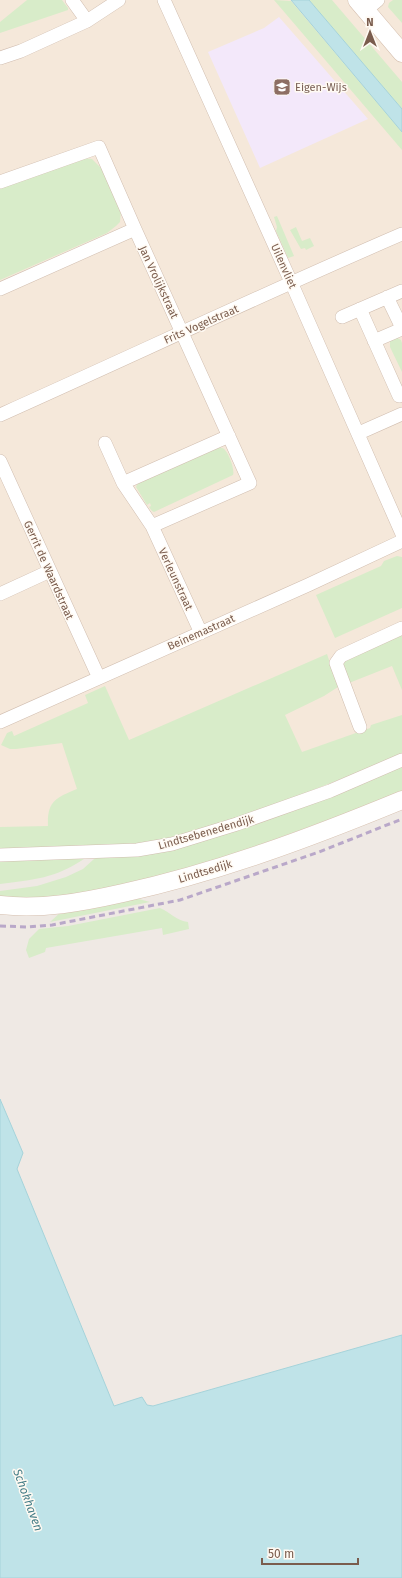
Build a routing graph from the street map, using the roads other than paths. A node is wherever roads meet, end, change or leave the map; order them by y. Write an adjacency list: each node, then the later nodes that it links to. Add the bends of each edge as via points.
1 (72, 0): 5 (street)
2 (119, 0): 5 (street)
3 (164, 0): 11 (street, Uilenvliet)
4 (367, 3): 6 (main road)
5 (87, 21): 7 (street)
6 (402, 53)
7 (0, 58)
8 (0, 182): 9 (street, Jan Vrolijkstraat, via 99,147)
9 (135, 229): 12 (street); 18 (street, Jan Vrolijkstraat)
10 (402, 234): 11 (street, Frits Vogelstraat)
11 (291, 282): 18 (street, Frits Vogelstraat); 23 (street, Uilenvliet)
12 (0, 289)
13 (402, 291): 14 (street)
14 (388, 297): 15 (street); 17 (street)
15 (360, 309): 16 (street); 19 (street)
16 (342, 317)
17 (401, 326): 19 (street)
18 (182, 332): 22 (street, Frits Vogelstraat); 24 (street, Jan Vrolijkstraat)
19 (374, 341): 20 (street)
20 (399, 396)
21 (402, 414): 23 (street)
22 (0, 415)
23 (358, 433): 29 (street, Uilenvliet)
24 (229, 436): 27 (street); 28 (street, Jan Vrolijkstraat, via 250,482)
25 (105, 443): 27 (street, Verleunstraat)
26 (0, 462): 31 (street, Gerrit de Waardstraat)
27 (123, 483): 28 (street, Verleunstraat)
28 (152, 526): 34 (street, Verleunstraat)
29 (402, 534)
30 (402, 541): 34 (street, Beinemastraat)
31 (50, 572): 32 (street); 35 (street, Gerrit de Waardstraat)
32 (0, 594)
33 (402, 628): 37 (street, via 341,656 336,663)
34 (201, 633): 35 (street, Beinemastraat)
35 (99, 678): 36 (street, Beinemastraat)
36 (0, 722)
37 (360, 727)
38 (402, 760): 40 (street, Lindtsebenedendijk, via 330,791 172,844 137,850)
39 (402, 800): 41 (main road, Lindtsedijk, via 248,857 170,881 75,902 40,906)
40 (0, 856)
41 (0, 905)

